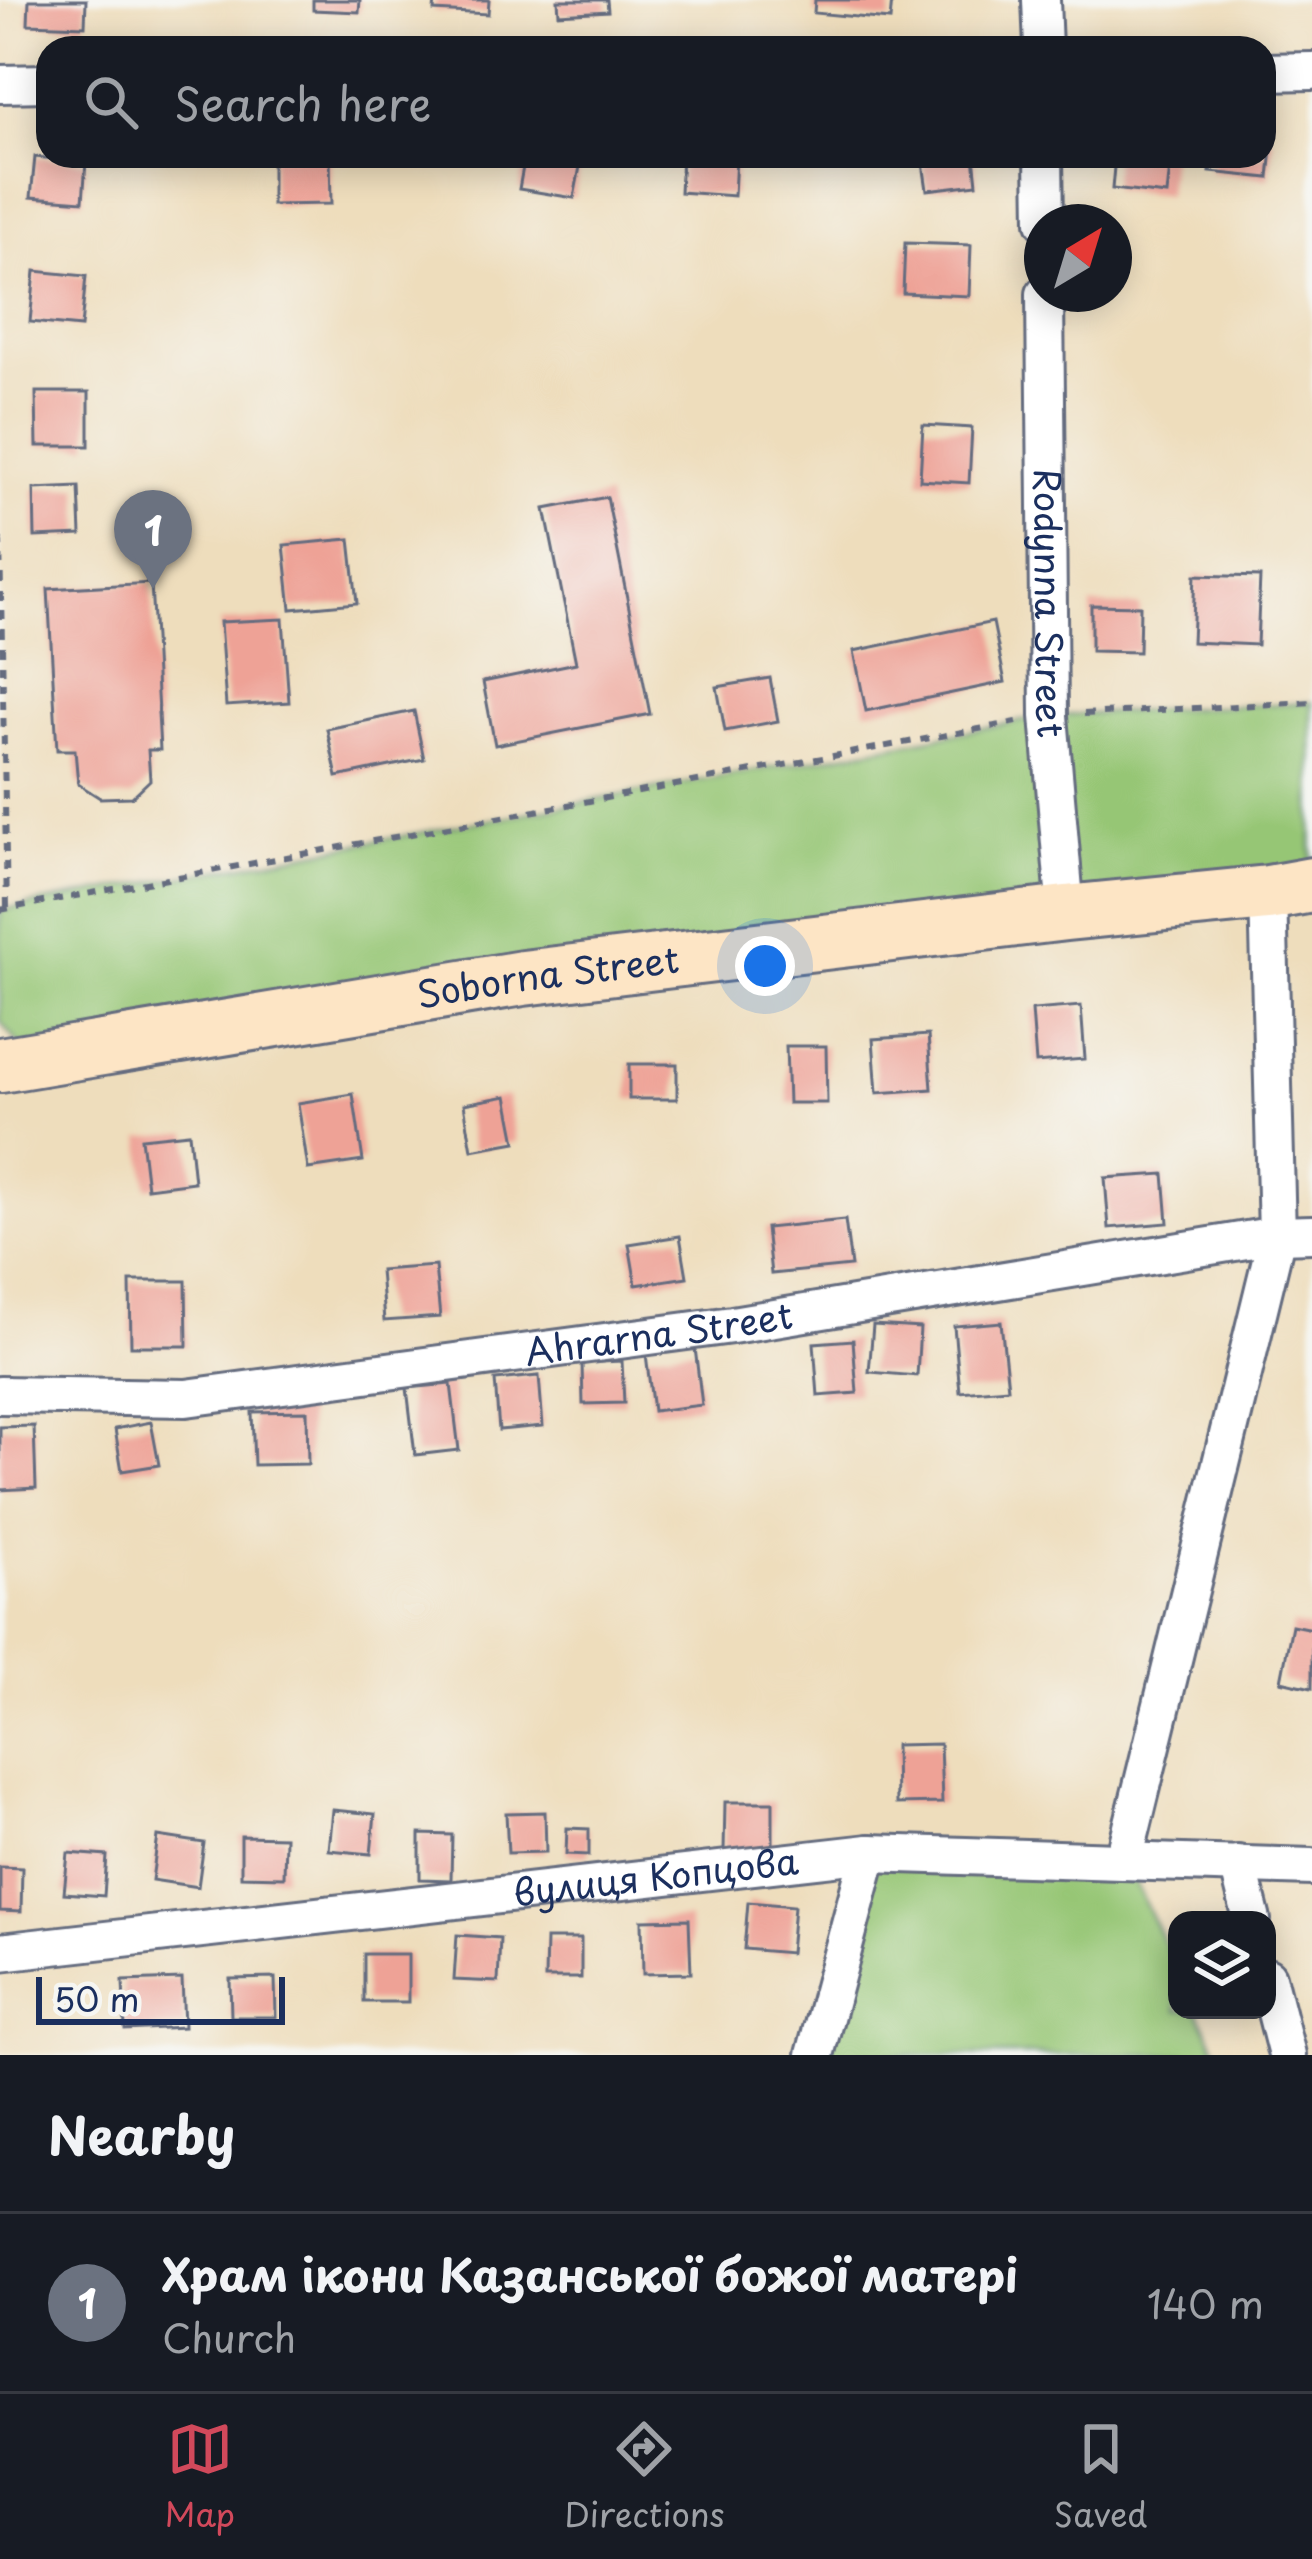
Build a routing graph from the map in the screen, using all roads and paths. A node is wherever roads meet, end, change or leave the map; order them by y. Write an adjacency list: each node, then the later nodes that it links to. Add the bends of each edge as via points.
1 (1041, 0): 2 (street)
2 (1042, 36)
3 (1312, 71): 4 (street)
4 (1276, 72)
5 (36, 83): 6 (street)
6 (0, 84)
7 (1044, 168): 8 (street)
8 (1045, 204)
9 (1045, 312): 12 (street, Rodynna Street)
10 (0, 538): 14 (path)
11 (1312, 702): 12 (path)
12 (1049, 716): 14 (path); 15 (street, Rodynna Street)
13 (1290, 889): 15 (main road, Soborna Street); 17 (street)
14 (3, 910)
15 (1066, 913): 16 (main road, Soborna Street, via 523,978)
16 (0, 1064)
17 (1294, 1234): 18 (street, Ahrarna Street, via 732,1325 186,1398); 20 (street)
18 (0, 1395)
19 (869, 1853): 20 (street, вулиця Копцова); 24 (street, вулиця Копцова); 26 (street)
20 (1124, 1860): 21 (street, вулиця Копцова)
21 (1238, 1864): 22 (street, вулиця Копцова); 23 (street)
22 (1312, 1867)
23 (1250, 1911)
24 (0, 1952)
25 (1276, 2012): 27 (street)
26 (814, 2055)
27 (1287, 2055)

